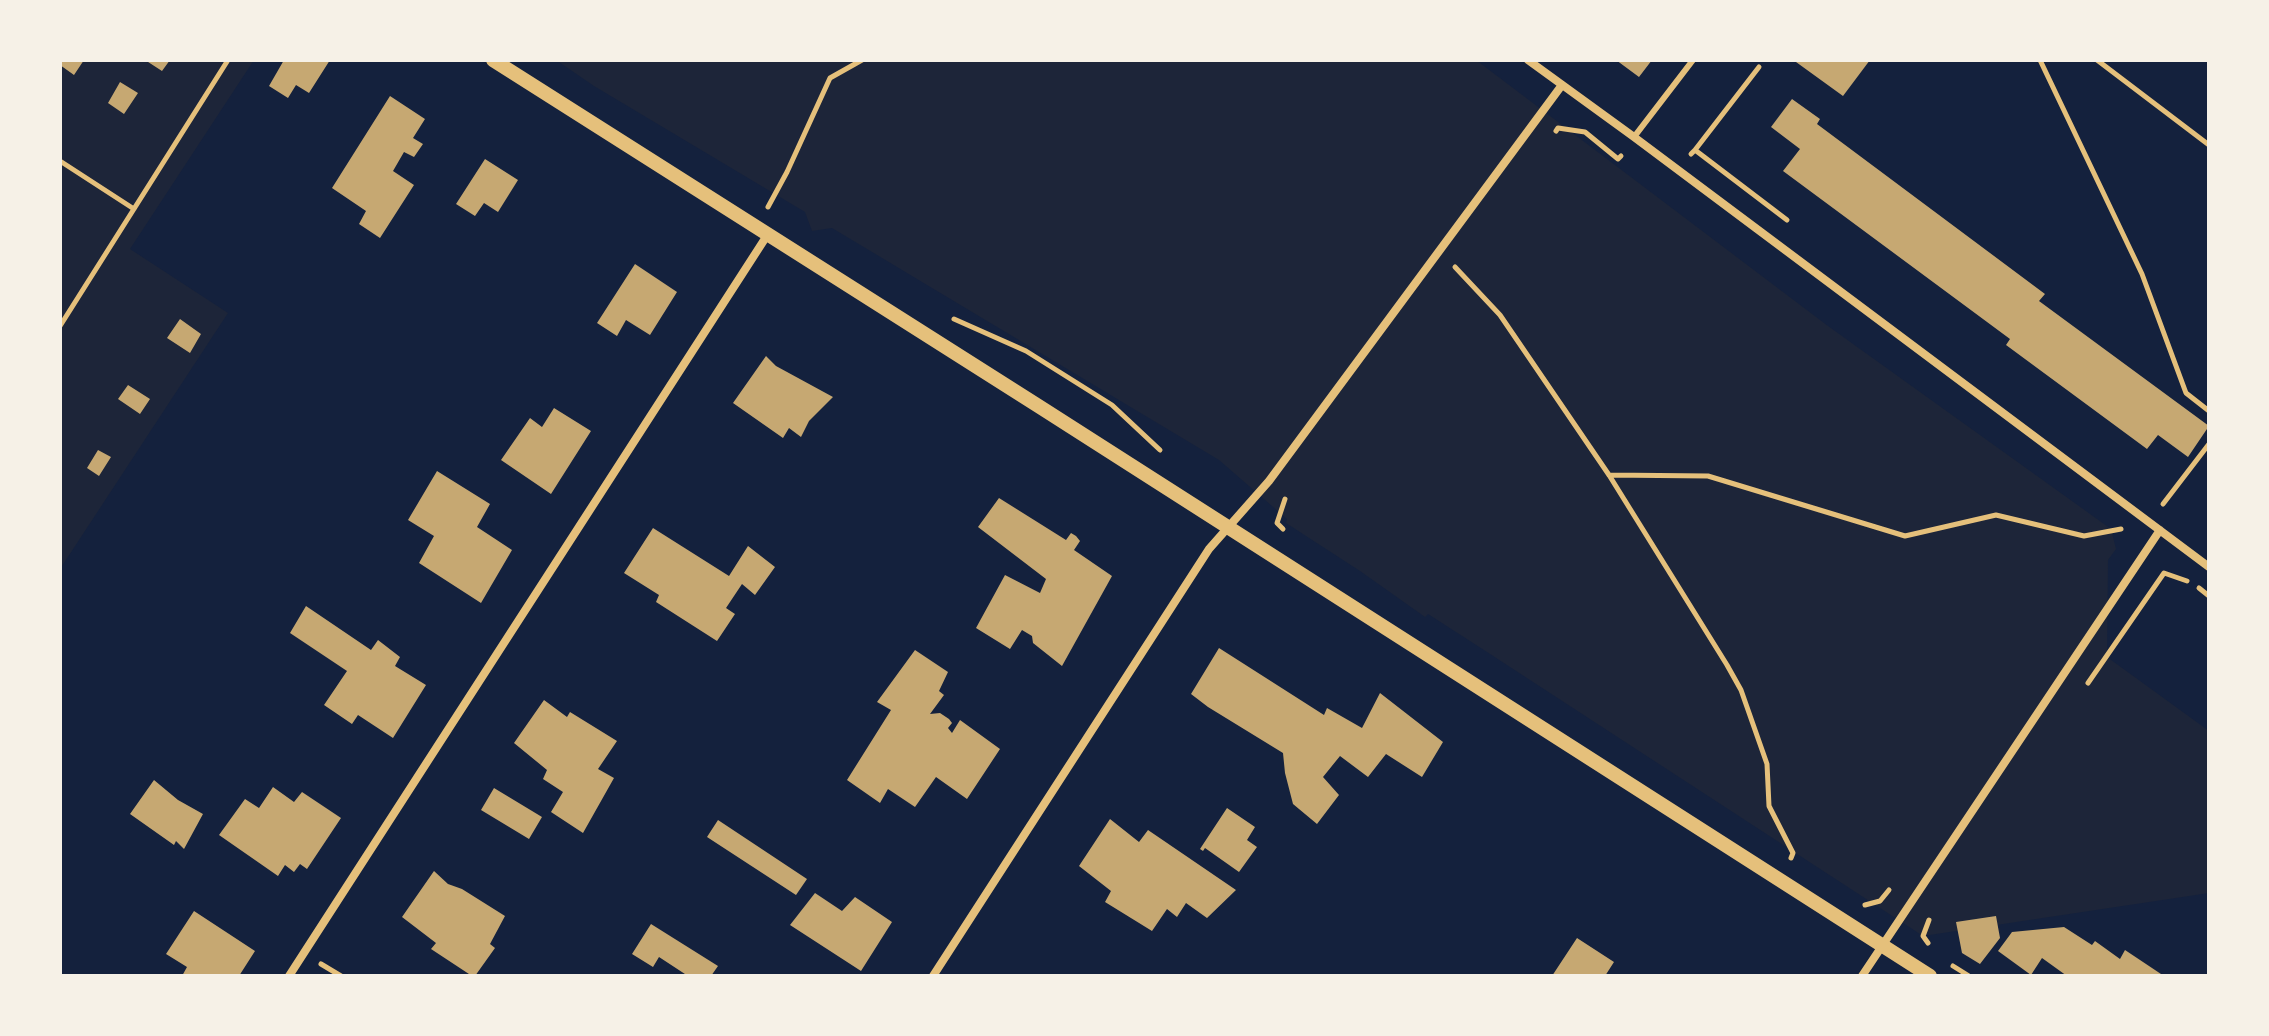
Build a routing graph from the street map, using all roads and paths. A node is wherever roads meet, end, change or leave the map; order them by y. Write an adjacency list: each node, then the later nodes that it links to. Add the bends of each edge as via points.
1 (228, 60): 15 (path)
2 (493, 60): 16 (street)
3 (862, 60): 14 (path, via 830,78)
4 (1528, 60): 9 (street)
5 (1693, 60): 10 (lane)
6 (2040, 60): 19 (path, via 2142,274 2186,393)
7 (2097, 60): 11 (path)
8 (1759, 67): 12 (path)
9 (1562, 85): 10 (street); 23 (street, via 1269,481)
10 (1634, 137): 25 (street)
11 (2209, 145)
12 (1695, 150)
13 (60, 161): 15 (path)
14 (767, 208)
15 (134, 209): 18 (path)
16 (768, 234): 23 (street); 34 (street)
17 (1453, 264): 21 (path, via 1500,315)
18 (60, 326)
19 (2209, 411)
20 (2209, 444): 22 (path)
21 (1609, 475): 24 (path, via 1708,476 1905,536 1996,515 2084,536); 29 (path, via 1741,690 1767,764 1769,806 1793,853)
22 (2163, 504)
23 (1228, 527): 31 (street); 35 (street)
24 (2121, 529)
25 (2160, 530): 26 (street); 31 (street)
26 (2209, 567)
27 (2164, 573): 28 (path)
28 (2190, 582)
29 (1790, 862)
30 (1931, 915): 32 (path, via 1923,936)
31 (1881, 946): 36 (street); 37 (street)
32 (1930, 946)
33 (1948, 963): 38 (path)
34 (289, 976)
35 (933, 976)
36 (1862, 976)
37 (1930, 976)
38 (1969, 976)

